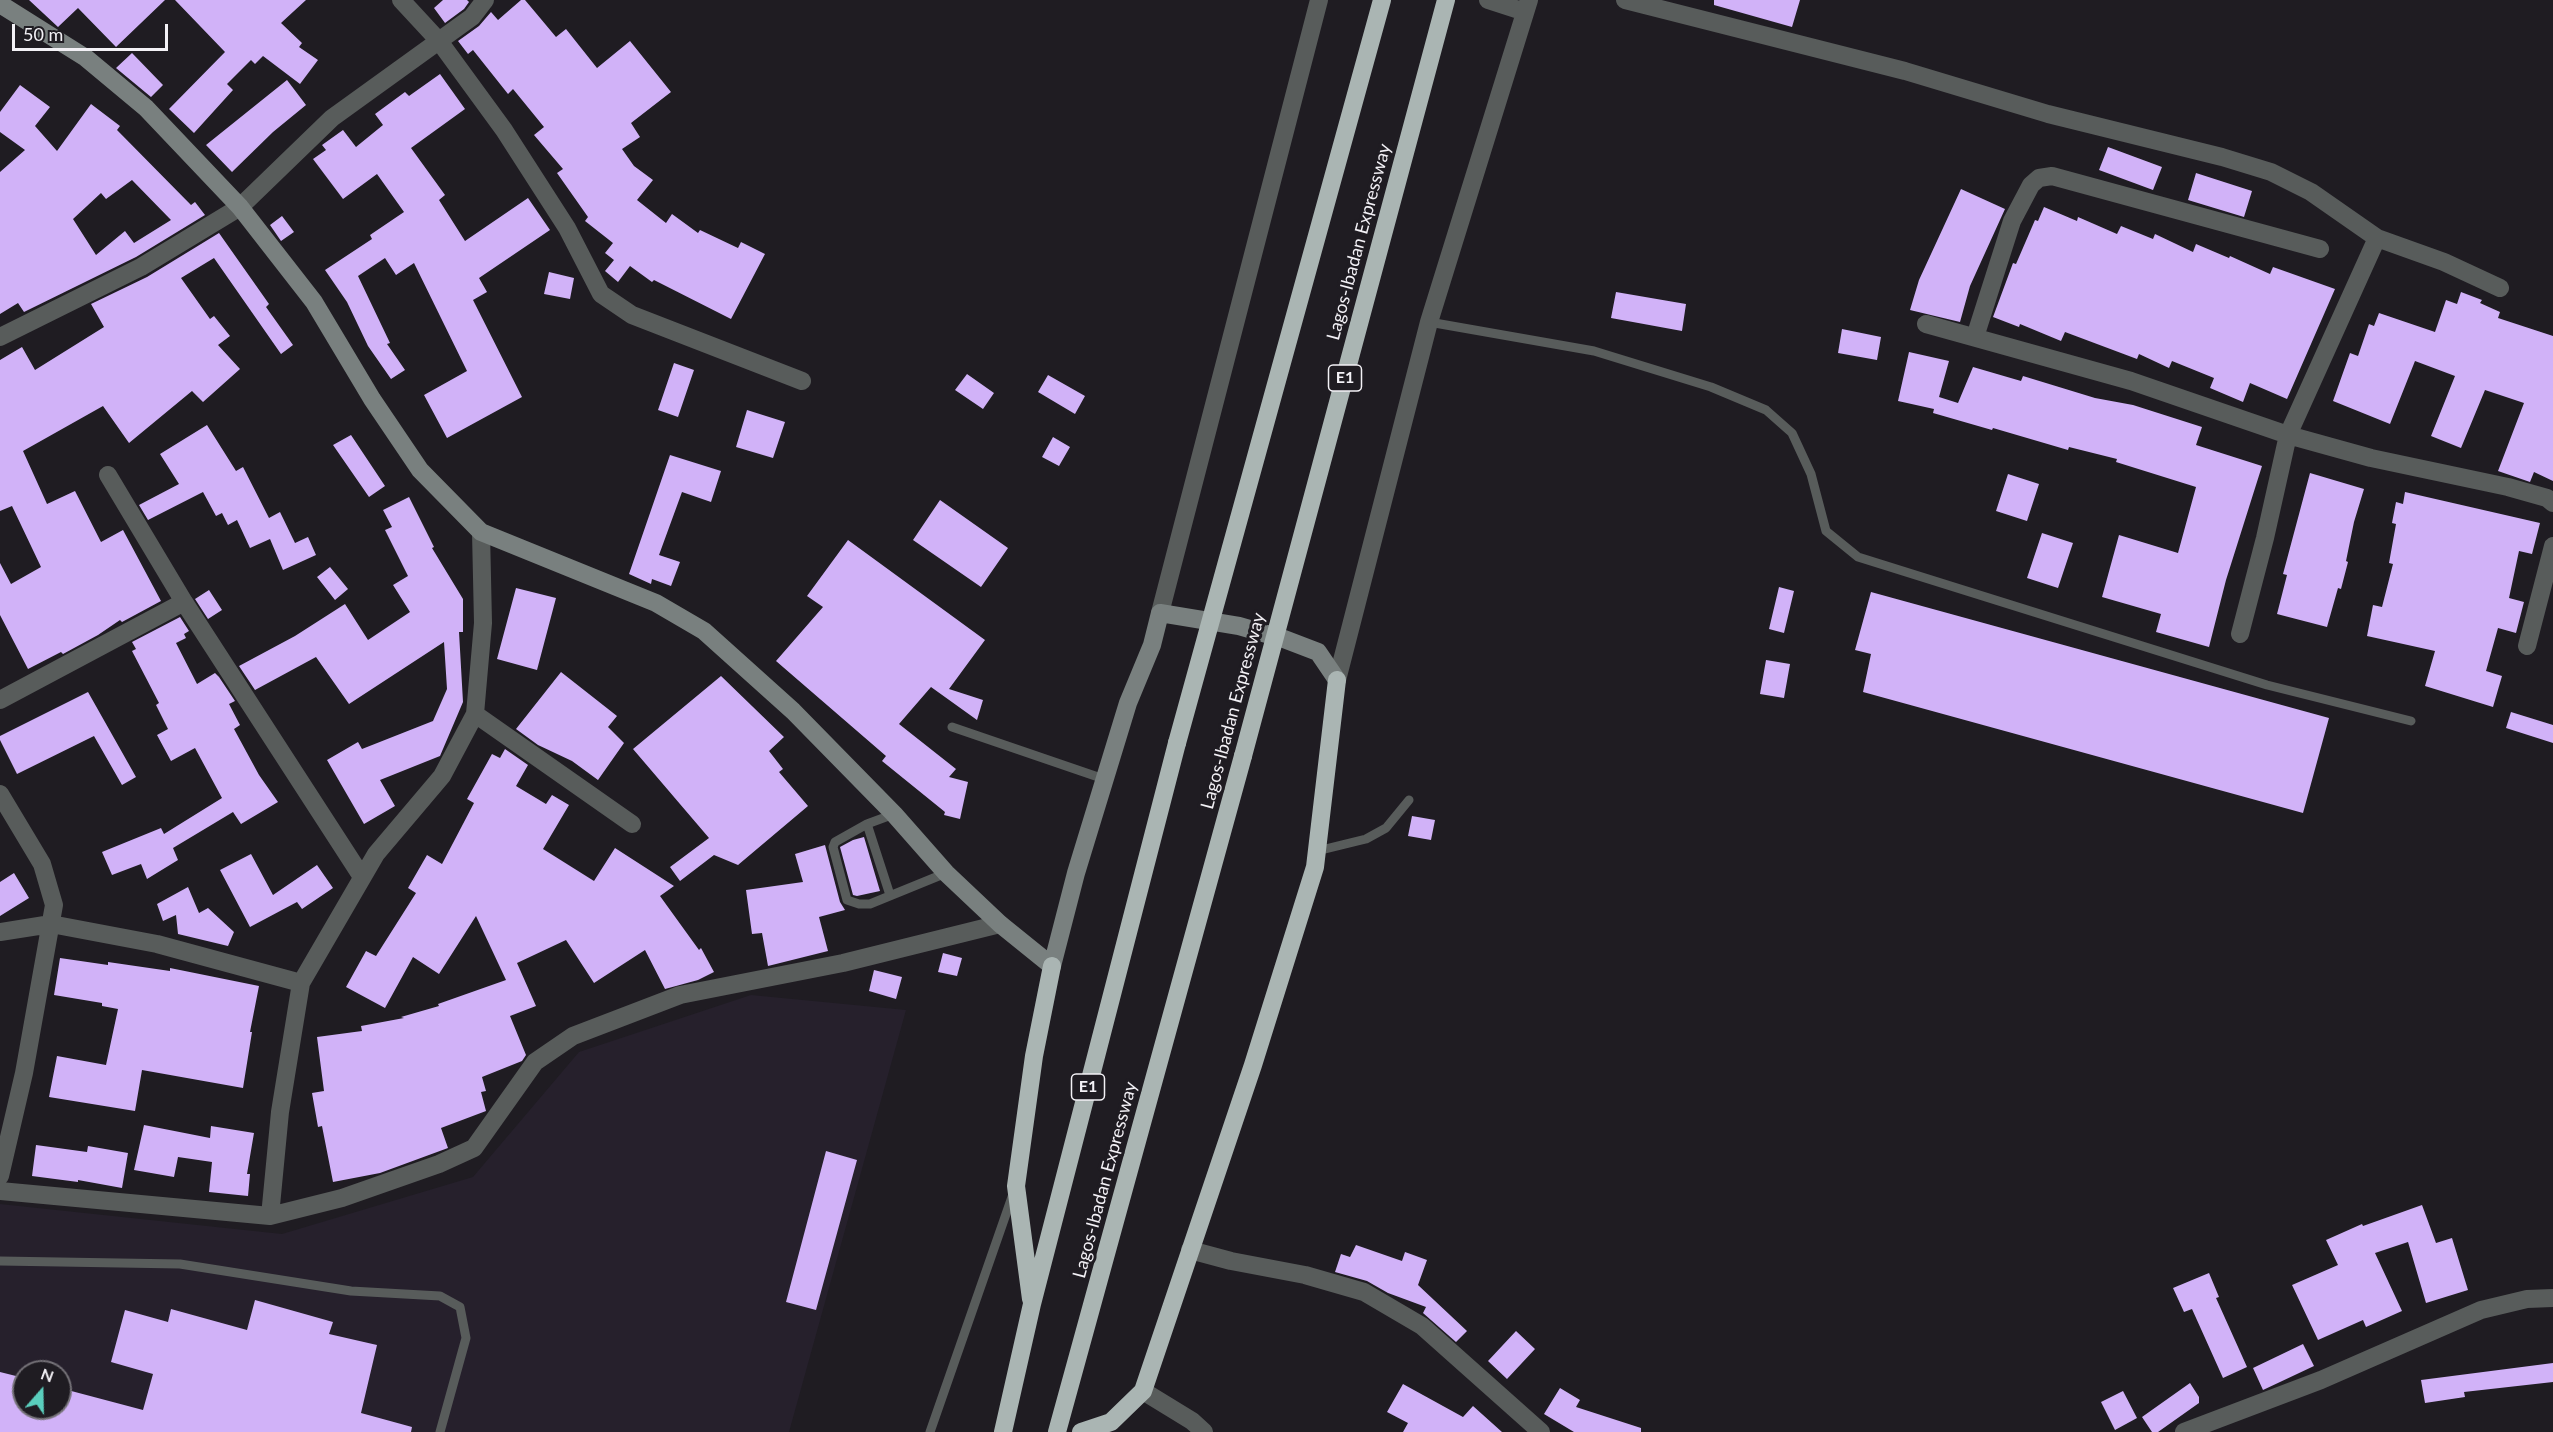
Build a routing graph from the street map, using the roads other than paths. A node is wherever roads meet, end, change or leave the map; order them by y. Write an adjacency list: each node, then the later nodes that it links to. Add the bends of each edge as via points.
1 (401, 0): 10 (street)
2 (485, 0): 10 (street, via 472,17)
3 (1319, 0): 26 (street)
4 (1382, 0): 56 (highway, E1, bridge, via 1177,743)
5 (1446, 0): 61 (highway, Lagos-Ibadan Expressway / E1, bridge)
6 (1488, 0): 9 (street)
7 (1625, 0): 12 (street, via 1905,71 2048,114 2271,172 2311,192)
8 (0, 4): 11 (street, via 86,58 146,108)
9 (1527, 6): 15 (street)
10 (439, 41): 11 (street, via 332,118); 19 (street, via 504,130 561,218 601,294 632,315)
11 (240, 207): 17 (street, via 141,267); 23 (street, via 314,302 420,470)
12 (2377, 238): 14 (street); 20 (street)
13 (2320, 249): 18 (street, via 2052,176 2040,178 2031,185 2012,221)
14 (2500, 288)
15 (1429, 322): 29 (street); 32 (lane, via 1594,351 1711,387 1766,410 1792,433 1811,474 1826,531 1858,557 2267,685)
16 (1926, 324): 18 (street)
17 (0, 337)
18 (1975, 337): 20 (street, via 2131,381)
19 (802, 381)
20 (2288, 435): 22 (street, via 2392,463 2508,487); 27 (street)
21 (108, 475): 25 (street)
22 (2553, 503)
23 (481, 532): 31 (street, via 483,623); 37 (street, via 656,603 704,631 793,711)
24 (2553, 546): 28 (street)
25 (184, 602): 30 (street); 42 (street)
26 (1160, 613): 29 (street, via 1239,626 1284,639 1318,652); 34 (street)
27 (2240, 634)
28 (2527, 646)
29 (1337, 680): 40 (highway)
30 (0, 699)
31 (475, 714): 38 (street); 42 (street, via 442,776 376,854)
32 (2411, 721)
33 (952, 727): 34 (lane)
34 (1104, 779): 47 (street)
35 (0, 795): 44 (street, via 42,864 54,905)
36 (1409, 800): 40 (lane, via 1386,828 1366,839)
37 (894, 814): 39 (lane); 41 (street)
38 (632, 824)
39 (867, 824): 43 (lane); 43 (lane, via 837,839 833,847 847,900 864,905)
40 (1317, 851): 53 (highway, via 1253,1065)
41 (946, 873): 43 (lane); 45 (street)
42 (362, 877): 48 (street)
43 (890, 895)
44 (51, 924): 46 (street); 48 (street, via 157,944); 49 (street, via 24,1073)
45 (1000, 924): 47 (street); 52 (street, via 843,963 680,995 573,1036 535,1062 474,1148 342,1198)
46 (0, 932)
47 (1052, 966): 50 (highway, via 1034,1056)
48 (301, 983): 52 (street, via 280,1112)
49 (0, 1176)
50 (1016, 1186): 56 (highway); 59 (lane)
51 (0, 1191): 52 (street)
52 (270, 1216)
53 (1190, 1250): 57 (highway); 64 (street, via 1364,1292 1422,1326)
54 (0, 1261): 58 (lane, via 180,1264 351,1291 440,1296 460,1307 466,1338)
55 (2553, 1298): 65 (street, via 2527,1299 2481,1310 2321,1380)
56 (1032, 1304): 60 (highway, E1)
57 (1143, 1391): 62 (highway, via 1111,1422); 63 (street)
58 (440, 1432)
59 (930, 1432)
60 (1003, 1432)
61 (1058, 1432)
62 (1081, 1432)
63 (1204, 1432)
64 (1541, 1432)
65 (2184, 1432)

